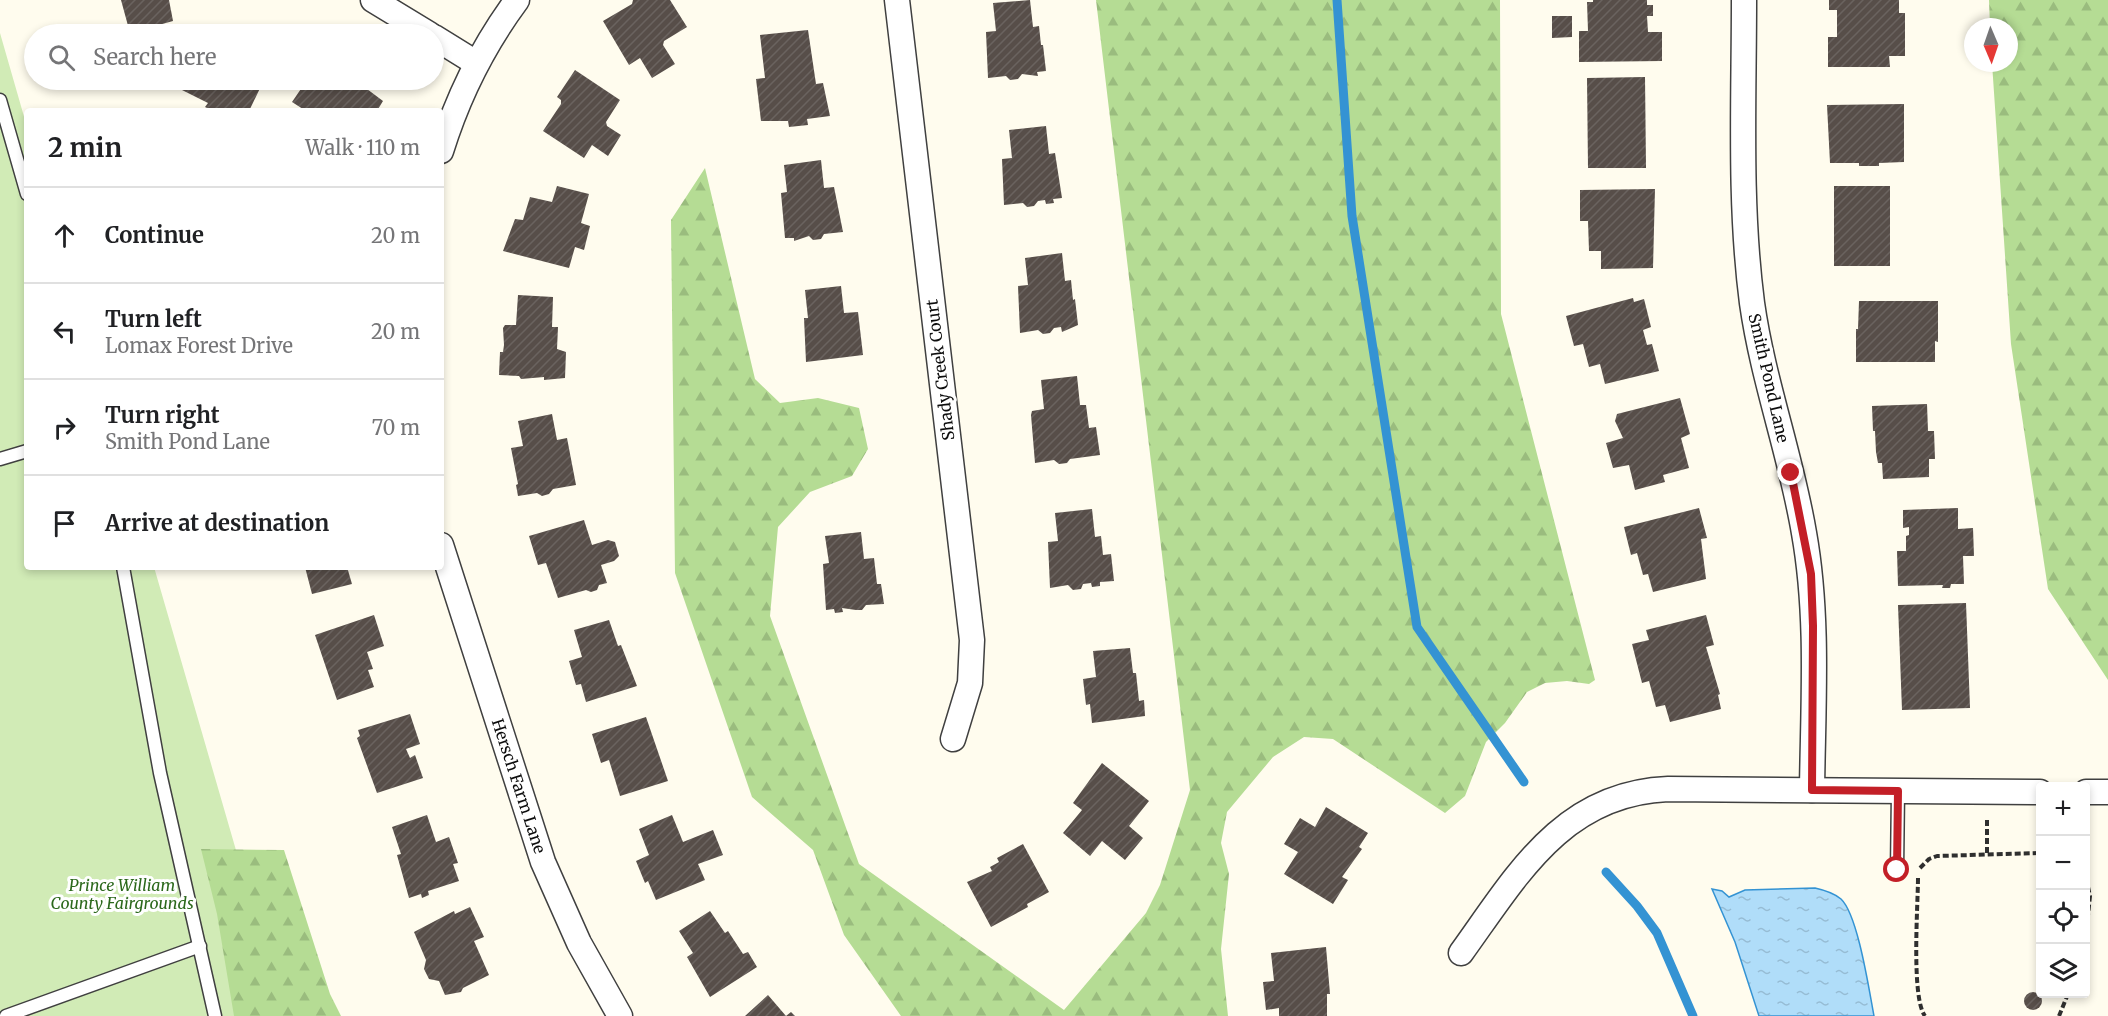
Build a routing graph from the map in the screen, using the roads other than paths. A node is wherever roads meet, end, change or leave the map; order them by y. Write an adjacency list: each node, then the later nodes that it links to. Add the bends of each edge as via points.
1 (373, 0): 5 (street)
2 (517, 0): 7 (street)
3 (897, 0): 15 (street, Shady Creek Court, via 972,640 970,683)
4 (1744, 0): 16 (street, Smith Pond Lane, via 1743,184 1748,267 1763,358 1811,574)
5 (413, 24)
6 (444, 43): 7 (street)
7 (476, 63): 9 (street)
8 (0, 100): 10 (lane)
9 (444, 141)
10 (24, 184)
11 (24, 453): 12 (lane)
12 (0, 459)
13 (444, 554): 26 (street, Hersch Farm Lane, via 543,862 579,943)
14 (124, 570): 22 (lane, via 160,773)
15 (953, 739)
16 (1812, 790): 17 (street); 23 (street, via 1652,790 1599,806 1559,829 1534,852)
17 (1898, 791): 18 (street); 21 (lane)
18 (2036, 792)
19 (2090, 792): 20 (street)
20 (2108, 792)
21 (1897, 870)
22 (201, 946): 24 (lane); 25 (lane)
23 (1461, 953)
24 (6, 1016)
25 (215, 1016)
26 (620, 1016)

